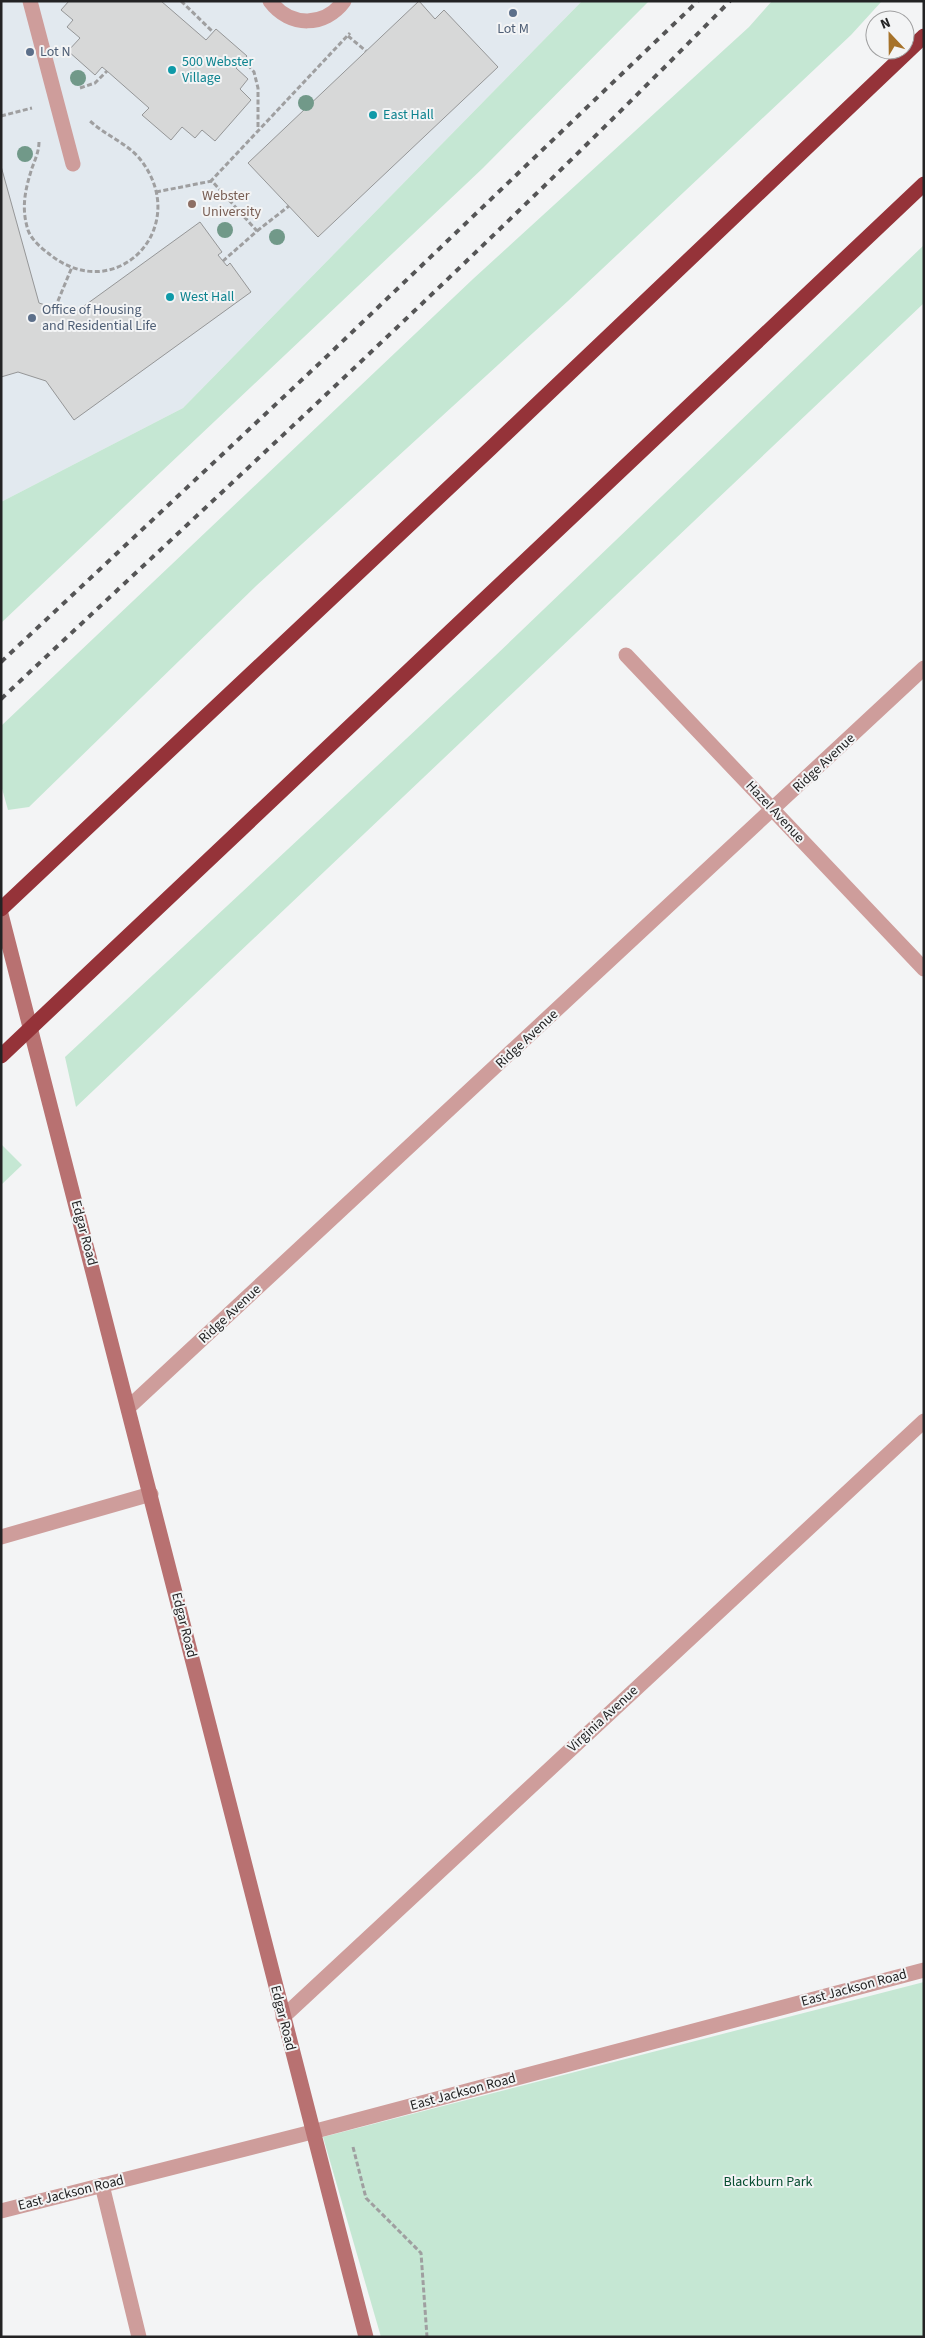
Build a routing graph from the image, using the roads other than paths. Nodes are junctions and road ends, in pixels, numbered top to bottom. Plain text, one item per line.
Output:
1 (30, 1) edge
2 (270, 1) edge
3 (344, 1) edge
4 (924, 36) edge
5 (72, 164) dead end
6 (924, 184) edge
7 (626, 655) dead end
8 (924, 668) edge
9 (774, 810) junction
10 (1, 909) edge
11 (1, 914) edge
12 (924, 969) edge
13 (1, 1056) edge
14 (129, 1407) junction
15 (924, 1421) edge
16 (151, 1494) junction
17 (1, 1537) edge
18 (924, 1970) edge
19 (282, 2017) junction
20 (312, 2132) junction
21 (102, 2185) junction
22 (1, 2211) edge
23 (139, 2337) edge
24 (366, 2337) edge

1 - 5 street
2 - 3 street
4 - 10 highway
6 - 13 highway
7 - 9 street, Hazel Avenue
8 - 9 street, Ridge Avenue
9 - 12 street, Hazel Avenue
9 - 14 street, Ridge Avenue
11 - 14 street, Edgar Road
14 - 16 street, Edgar Road
15 - 19 street, Virginia Avenue
16 - 17 street
16 - 19 street, Edgar Road
18 - 20 street, East Jackson Road
19 - 20 street, Edgar Road
20 - 21 street, East Jackson Road
20 - 24 street, Edgar Road
21 - 22 street, East Jackson Road
21 - 23 street

